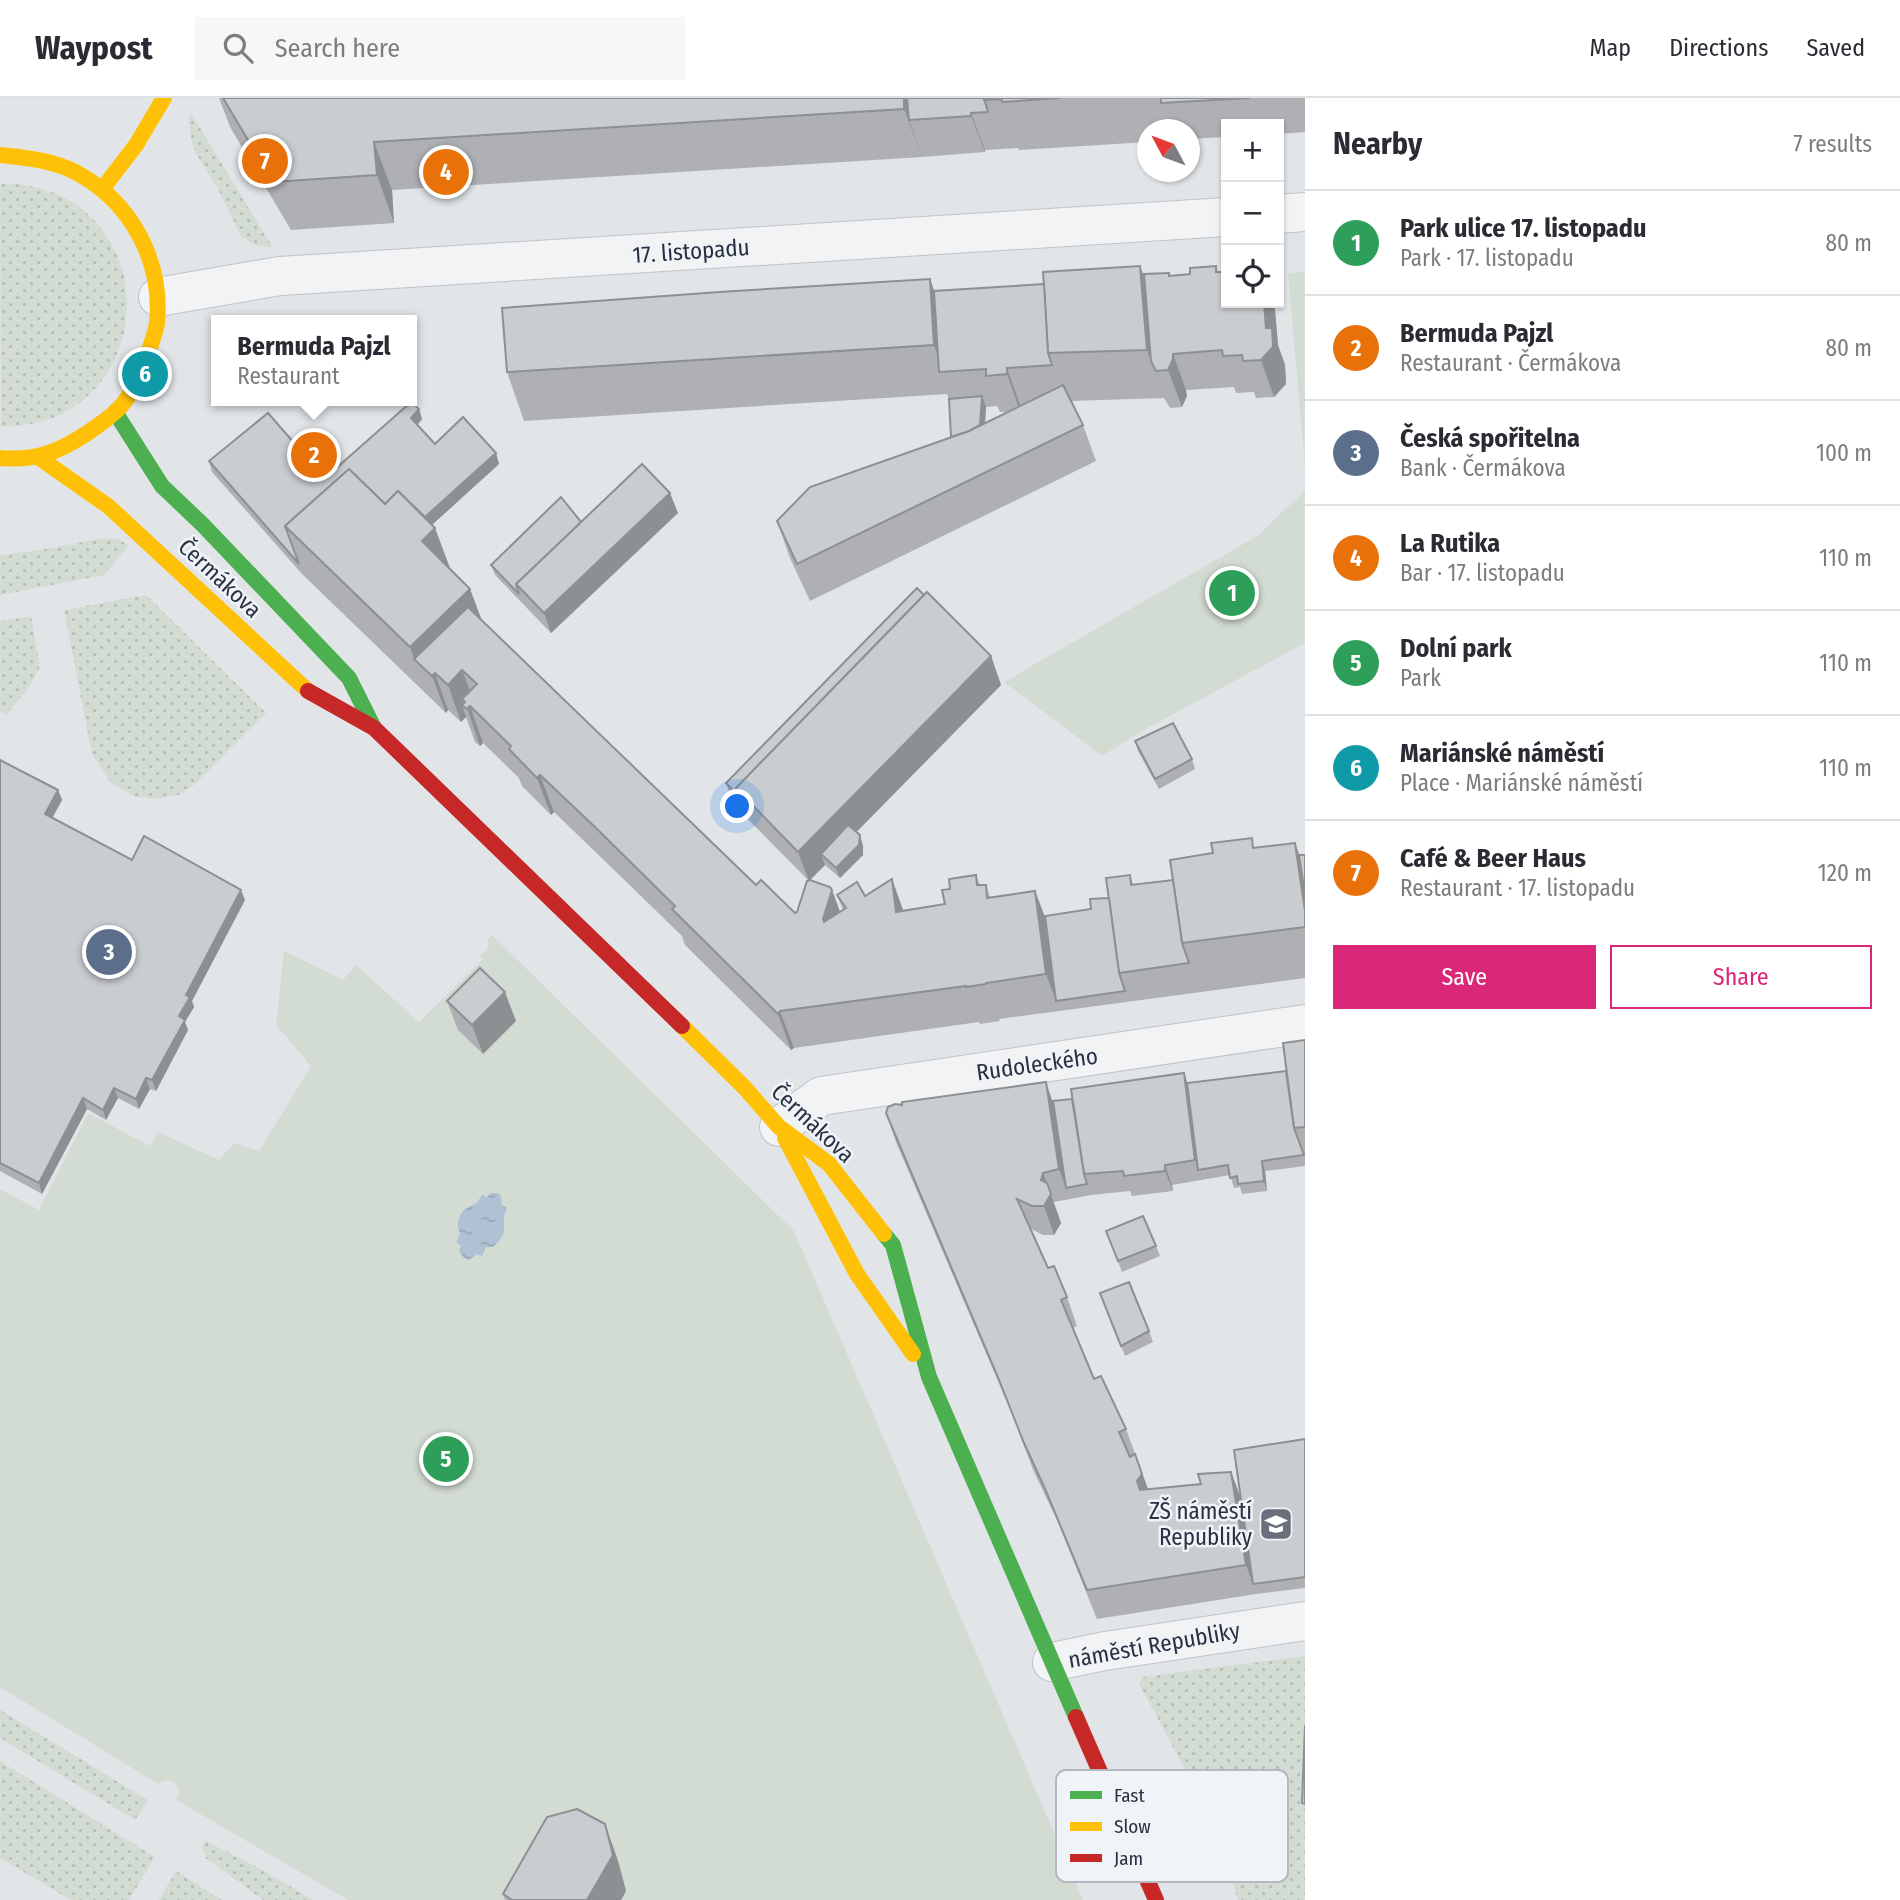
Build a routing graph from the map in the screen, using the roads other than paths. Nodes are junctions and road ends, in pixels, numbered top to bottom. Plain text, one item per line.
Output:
1 (164, 98) edge
2 (6, 152) edge
3 (103, 188) junction
4 (1305, 212) edge
5 (1284, 214) edge
6 (1221, 218) edge
7 (158, 297) junction
8 (115, 412) junction
9 (37, 457) junction
10 (0, 458) edge
11 (374, 728) junction
12 (1305, 1024) edge
13 (779, 1127) junction
14 (929, 1377) junction
15 (1305, 1621) edge
16 (1052, 1662) junction
17 (1099, 1770) edge
18 (1148, 1882) edge
19 (1156, 1900) edge

1 - 3 main road
2 - 3 main road
3 - 7 main road
4 - 5 street
6 - 7 street, 17. listopadu
7 - 8 main road
8 - 9 main road
8 - 11 main road, Čermákova
9 - 10 main road
9 - 11 main road, Čermákova
11 - 13 main road, Čermákova
12 - 13 street, Rudoleckého
13 - 14 main road
13 - 14 main road, Čermákova
14 - 16 main road, Čermákova
15 - 16 street, náměstí Republiky
16 - 17 main road, náměstí Republiky
18 - 19 main road, náměstí Republiky

